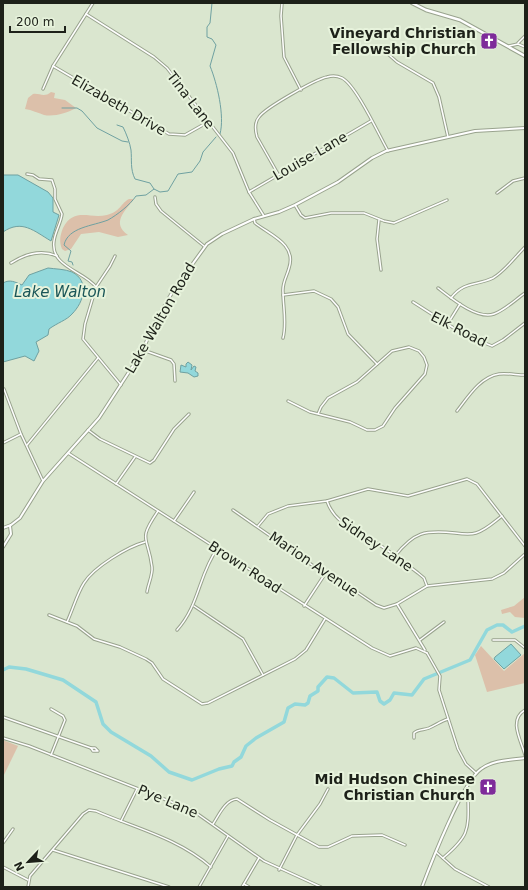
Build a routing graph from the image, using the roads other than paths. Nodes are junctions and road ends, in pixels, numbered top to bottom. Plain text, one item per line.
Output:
1 (93, 3) edge
2 (282, 3) edge
3 (412, 3) edge
4 (86, 14) junction
5 (525, 36) edge
6 (516, 44) junction
7 (509, 46) junction
8 (380, 47) dead end
9 (525, 47) edge
10 (525, 56) edge
11 (52, 66) junction
12 (43, 89) dead end
13 (301, 90) junction
14 (371, 121) junction
15 (208, 122) junction
16 (525, 128) edge
17 (448, 137) junction
18 (388, 151) junction
19 (27, 174) dead end
20 (278, 174) junction
21 (525, 178) edge
22 (249, 192) junction
23 (497, 192) dead end
24 (154, 197) dead end
25 (447, 200) dead end
26 (295, 206) junction
27 (264, 216) junction
28 (254, 219) junction
29 (379, 220) junction
30 (204, 246) junction
31 (525, 247) edge
32 (57, 256) junction
33 (115, 256) dead end
34 (11, 263) dead end
35 (381, 270) dead end
36 (96, 287) junction
37 (438, 288) dead end
38 (525, 293) edge
39 (283, 295) junction
40 (451, 298) junction
41 (413, 302) dead end
42 (460, 304) junction
43 (525, 324) edge
44 (447, 325) junction
45 (283, 338) dead end
46 (143, 350) junction
47 (98, 358) junction
48 (376, 364) junction
49 (525, 375) edge
50 (175, 381) dead end
51 (121, 385) junction
52 (4, 389) edge
53 (288, 401) dead end
54 (457, 411) dead end
55 (189, 414) dead end
56 (318, 414) junction
57 (88, 430) junction
58 (22, 434) junction
59 (3, 442) edge
60 (27, 445) junction
61 (68, 453) junction
62 (135, 457) junction
63 (43, 481) junction
64 (116, 484) junction
65 (194, 492) dead end
66 (327, 501) junction
67 (233, 510) dead end
68 (158, 511) junction
69 (502, 516) junction
70 (174, 521) junction
71 (10, 526) junction
72 (257, 526) junction
73 (3, 528) edge
74 (145, 542) junction
75 (525, 546) edge
76 (3, 547) edge
77 (218, 548) junction
78 (525, 554) edge
79 (395, 556) junction
80 (326, 574) junction
81 (427, 586) junction
82 (147, 592) dead end
83 (397, 604) junction
84 (194, 606) junction
85 (304, 606) junction
86 (49, 615) dead end
87 (325, 619) junction
88 (67, 622) junction
89 (444, 622) dead end
90 (177, 630) dead end
91 (420, 640) junction
92 (493, 640) dead end
93 (525, 648) edge
94 (427, 653) junction
95 (263, 675) junction
96 (52, 709) dead end
97 (525, 710) edge
98 (3, 717) edge
99 (448, 719) junction
100 (59, 737) junction
101 (3, 738) edge
102 (414, 738) dead end
103 (91, 748) dead end
104 (51, 756) junction
105 (525, 756) edge
106 (476, 773) junction
107 (137, 788) junction
108 (328, 789) dead end
109 (463, 794) junction
110 (121, 821) junction
111 (213, 824) junction
112 (13, 829) dead end
113 (298, 835) junction
114 (228, 836) junction
115 (3, 843) edge
116 (405, 845) dead end
117 (52, 850) junction
118 (436, 852) junction
119 (259, 858) junction
120 (443, 858) junction
121 (3, 867) edge
122 (211, 867) junction
123 (279, 870) junction
124 (28, 880) junction
125 (244, 884) junction
126 (314, 884) junction
127 (28, 887) edge
128 (170, 887) edge
129 (199, 887) edge
130 (242, 887) edge
131 (249, 887) edge
132 (312, 887) edge
133 (321, 887) edge
134 (422, 887) edge
135 (489, 887) edge

1 - 4 street
2 - 13 street
3 - 7 main road
4 - 11 street
4 - 15 street, Tina Lane
5 - 6 street
6 - 7 street
6 - 9 street
7 - 10 main road
8 - 17 street
11 - 12 street
11 - 15 street, Elizabeth Drive
13 - 14 street
13 - 20 street
14 - 18 street
14 - 20 street, Louise Lane
15 - 22 street, Tina Lane
16 - 17 street, Lake Walton Road
17 - 18 street, Lake Walton Road
18 - 26 street, Lake Walton Road
19 - 32 street
20 - 22 street, Louise Lane
21 - 23 street
22 - 27 street, Tina Lane
24 - 30 street
25 - 29 street
26 - 27 street, Lake Walton Road
26 - 29 street
27 - 28 street, Lake Walton Road
28 - 30 street, Lake Walton Road
28 - 39 street
29 - 35 street
30 - 46 street, Lake Walton Road
31 - 40 street
32 - 34 street
32 - 36 street
33 - 36 street
36 - 47 street
37 - 40 street
38 - 42 street
39 - 45 street
39 - 48 street
40 - 42 street
41 - 44 street, Elk Road
42 - 44 street
43 - 44 street, Elk Road
46 - 50 street
46 - 51 street, Lake Walton Road
47 - 51 street
47 - 60 street
48 - 56 street
48 - 56 street
49 - 54 street
51 - 57 street, Lake Walton Road
52 - 58 street
53 - 56 street
55 - 62 street
57 - 61 street, Lake Walton Road
57 - 62 street
58 - 59 street
58 - 60 street
60 - 63 street
61 - 63 street, Lake Walton Road
61 - 64 street, Brown Road
62 - 64 street
63 - 71 street, Lake Walton Road
64 - 68 street, Brown Road
65 - 70 street
66 - 69 street
66 - 72 street
66 - 79 street, Sidney Lane
67 - 72 street, Marion Avenue
68 - 70 street, Brown Road
68 - 74 street
69 - 75 street
69 - 79 street
70 - 77 street, Brown Road
71 - 73 street, Lake Walton Road
71 - 76 street
72 - 80 street, Marion Avenue
74 - 82 street
74 - 88 street
77 - 84 street
77 - 85 street, Brown Road
78 - 81 street
79 - 81 street, Sidney Lane
80 - 83 street, Marion Avenue
80 - 85 street
81 - 83 street
83 - 91 street
84 - 90 street
84 - 95 street
85 - 87 street, Brown Road
86 - 88 street
87 - 94 street, Brown Road
87 - 95 street
88 - 95 street
89 - 91 street
91 - 94 street
92 - 93 street
94 - 99 street
96 - 100 street
97 - 105 street
98 - 100 street
99 - 102 street
99 - 106 street
100 - 103 street
100 - 104 street
101 - 104 street, Pye Lane
104 - 107 street, Pye Lane
105 - 106 street
106 - 109 street
107 - 110 street
107 - 111 street, Pye Lane
108 - 113 street
109 - 118 street
109 - 120 street
110 - 117 street
110 - 122 street
111 - 113 street
111 - 114 street, Pye Lane
112 - 115 street
113 - 116 street
113 - 123 street
114 - 119 street, Pye Lane
114 - 122 street
117 - 124 street
117 - 128 street
118 - 120 street
118 - 134 street
119 - 123 street, Pye Lane
119 - 125 street
120 - 135 street
121 - 124 street
122 - 129 street
123 - 126 street, Pye Lane
124 - 127 street
125 - 130 street
125 - 131 street
126 - 132 street
126 - 133 street, Pye Lane

